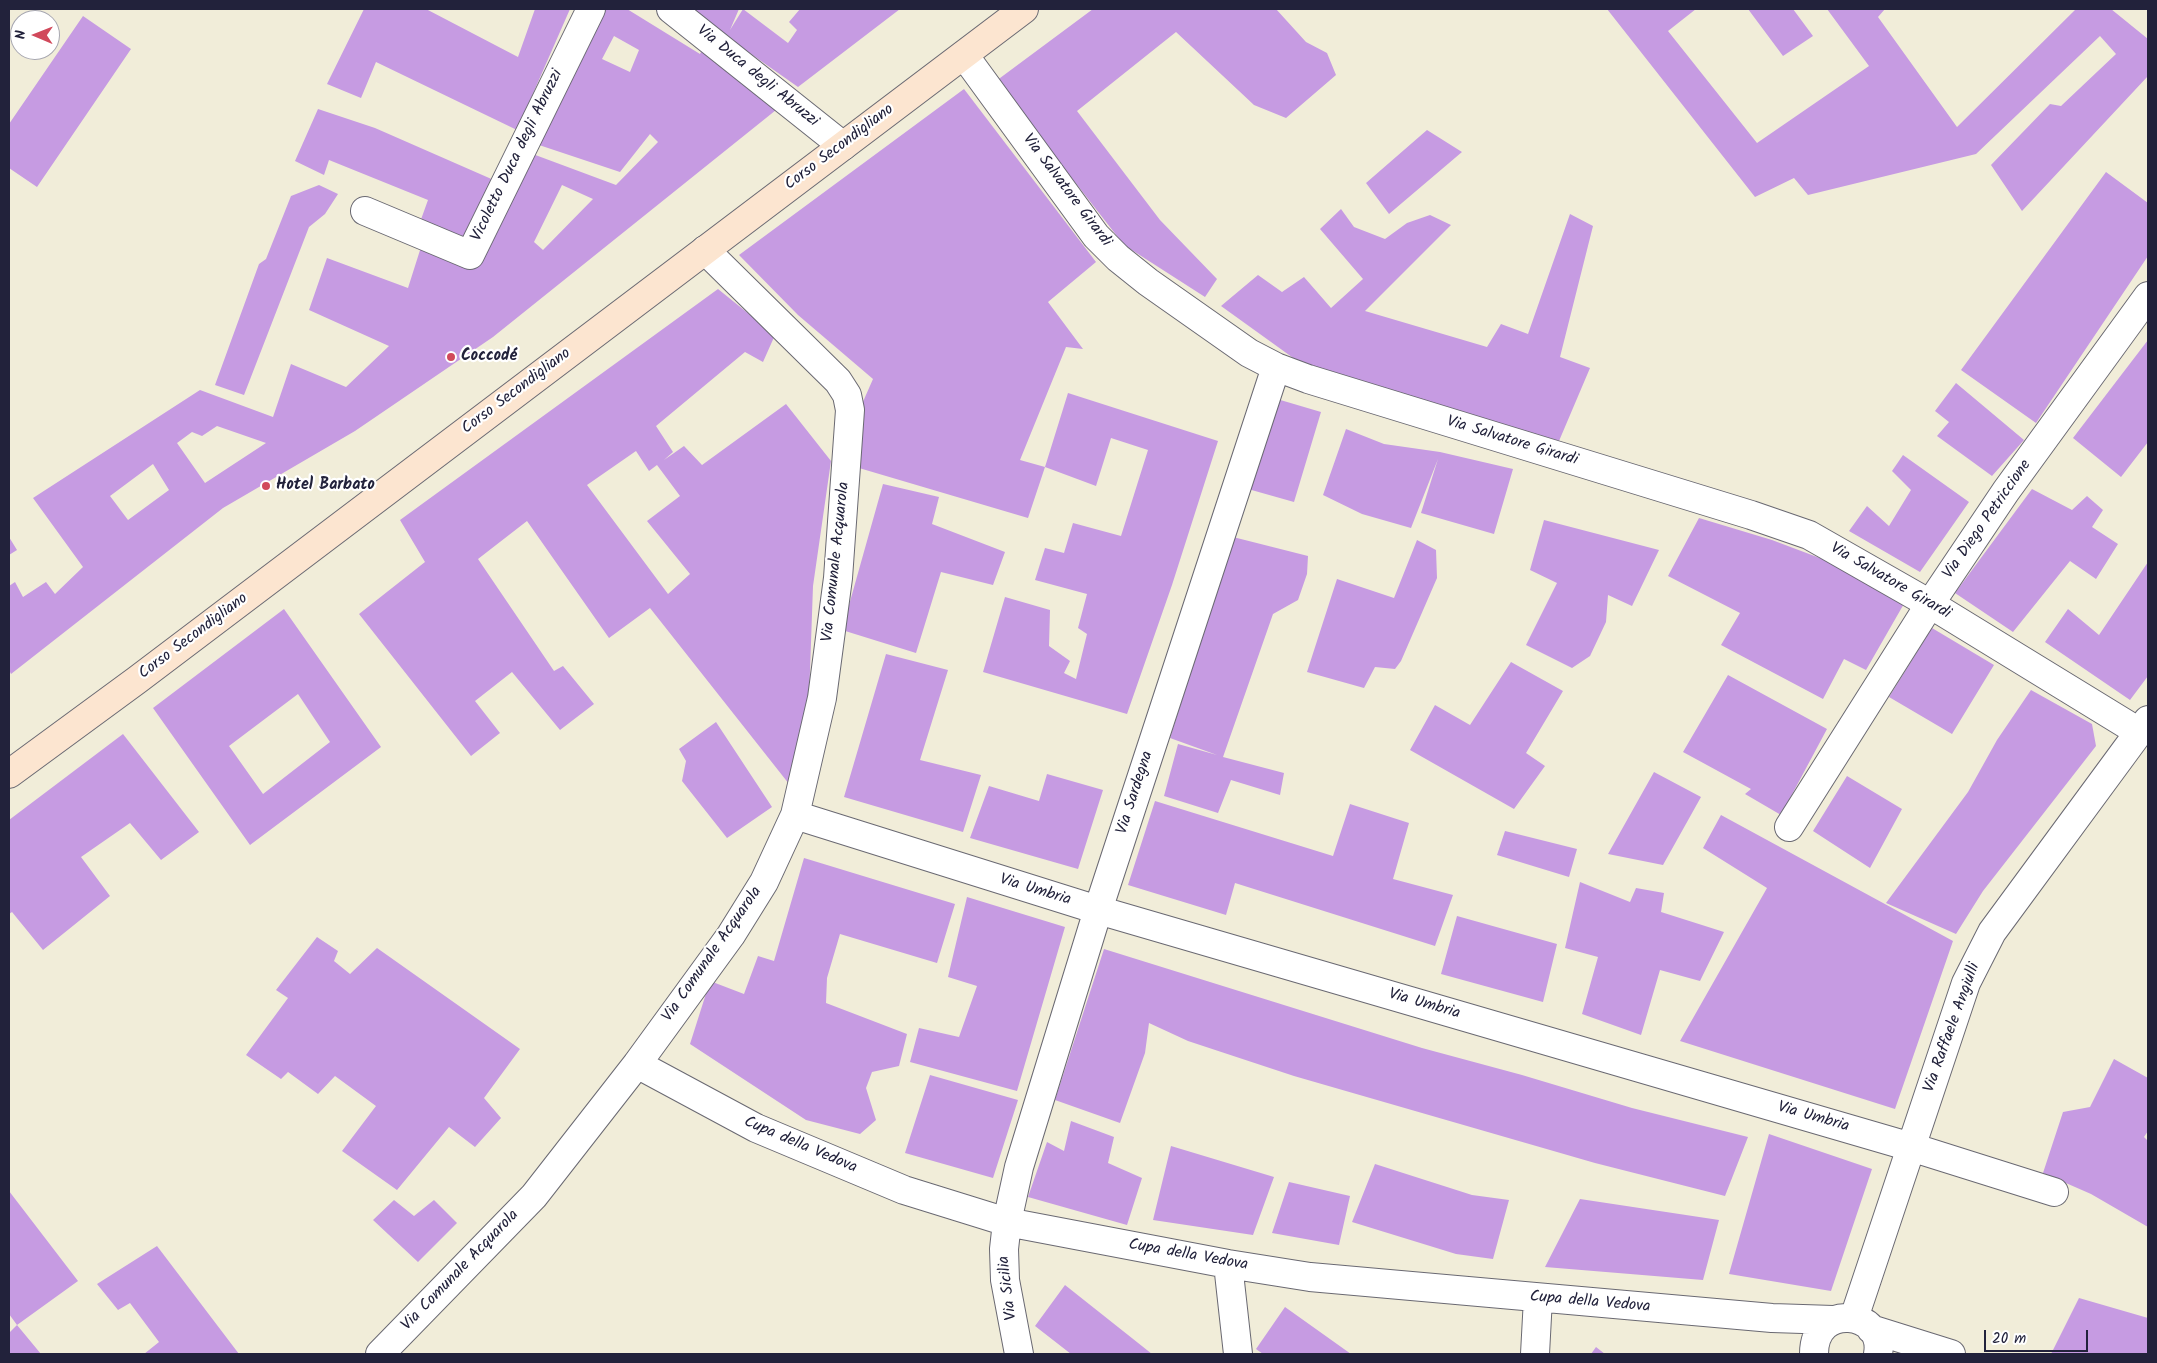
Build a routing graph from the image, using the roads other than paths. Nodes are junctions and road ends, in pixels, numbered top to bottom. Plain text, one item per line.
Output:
1 (591, 9) edge
2 (671, 9) edge
3 (1024, 9) edge
4 (964, 55) junction
5 (843, 146) junction
6 (365, 211) dead end
7 (705, 250) junction
8 (2148, 296) edge
9 (1276, 367) junction
10 (1930, 604) junction
11 (2144, 726) edge
12 (9, 774) edge
13 (795, 815) junction
14 (1789, 827) dead end
15 (1098, 910) junction
16 (637, 1064) junction
17 (1911, 1146) junction
18 (2054, 1192) dead end
19 (1007, 1222) junction
20 (1228, 1264) junction
21 (1538, 1298) junction
22 (1772, 1318) junction
23 (1859, 1330) edge
24 (1930, 1352) edge
25 (380, 1354) edge
26 (1019, 1354) edge
27 (1238, 1354) edge
28 (1535, 1354) edge
29 (1814, 1354) edge

1 - 6 street, Vicoletto Duca degli Abruzzi
2 - 5 street, Via Duca degli Abruzzi
3 - 4 main road, Corso Secondigliano
4 - 5 main road, Corso Secondigliano
4 - 9 street, Via Salvatore Girardi
5 - 7 main road, Corso Secondigliano
7 - 12 main road, Corso Secondigliano
7 - 13 street, Via Comunale Acquarola
8 - 10 street, Via Diego Petriccione
9 - 10 street, Via Salvatore Girardi
9 - 15 street, Via Sardegna
10 - 11 street, Via Salvatore Girardi
10 - 14 street, Via Diego Petriccione
11 - 17 street, Via Raffaele Angiulli
13 - 15 street, Via Umbria
13 - 16 street, Via Comunale Acquarola
15 - 17 street, Via Umbria
15 - 19 street, Via Sardegna
16 - 19 street, Cupa della Vedova
16 - 25 street, Via Comunale Acquarola
17 - 18 street, Via Umbria
17 - 23 street, Via Raffaele Angiulli
19 - 20 street, Cupa della Vedova
19 - 26 street, Via Sicilia
20 - 21 street, Cupa della Vedova
20 - 27 street
21 - 22 street, Cupa della Vedova
21 - 28 street
22 - 23 street, Cupa della Vedova
22 - 29 street, Cupa della Vedova
23 - 24 street, Cupa della Vedova
23 - 29 street

